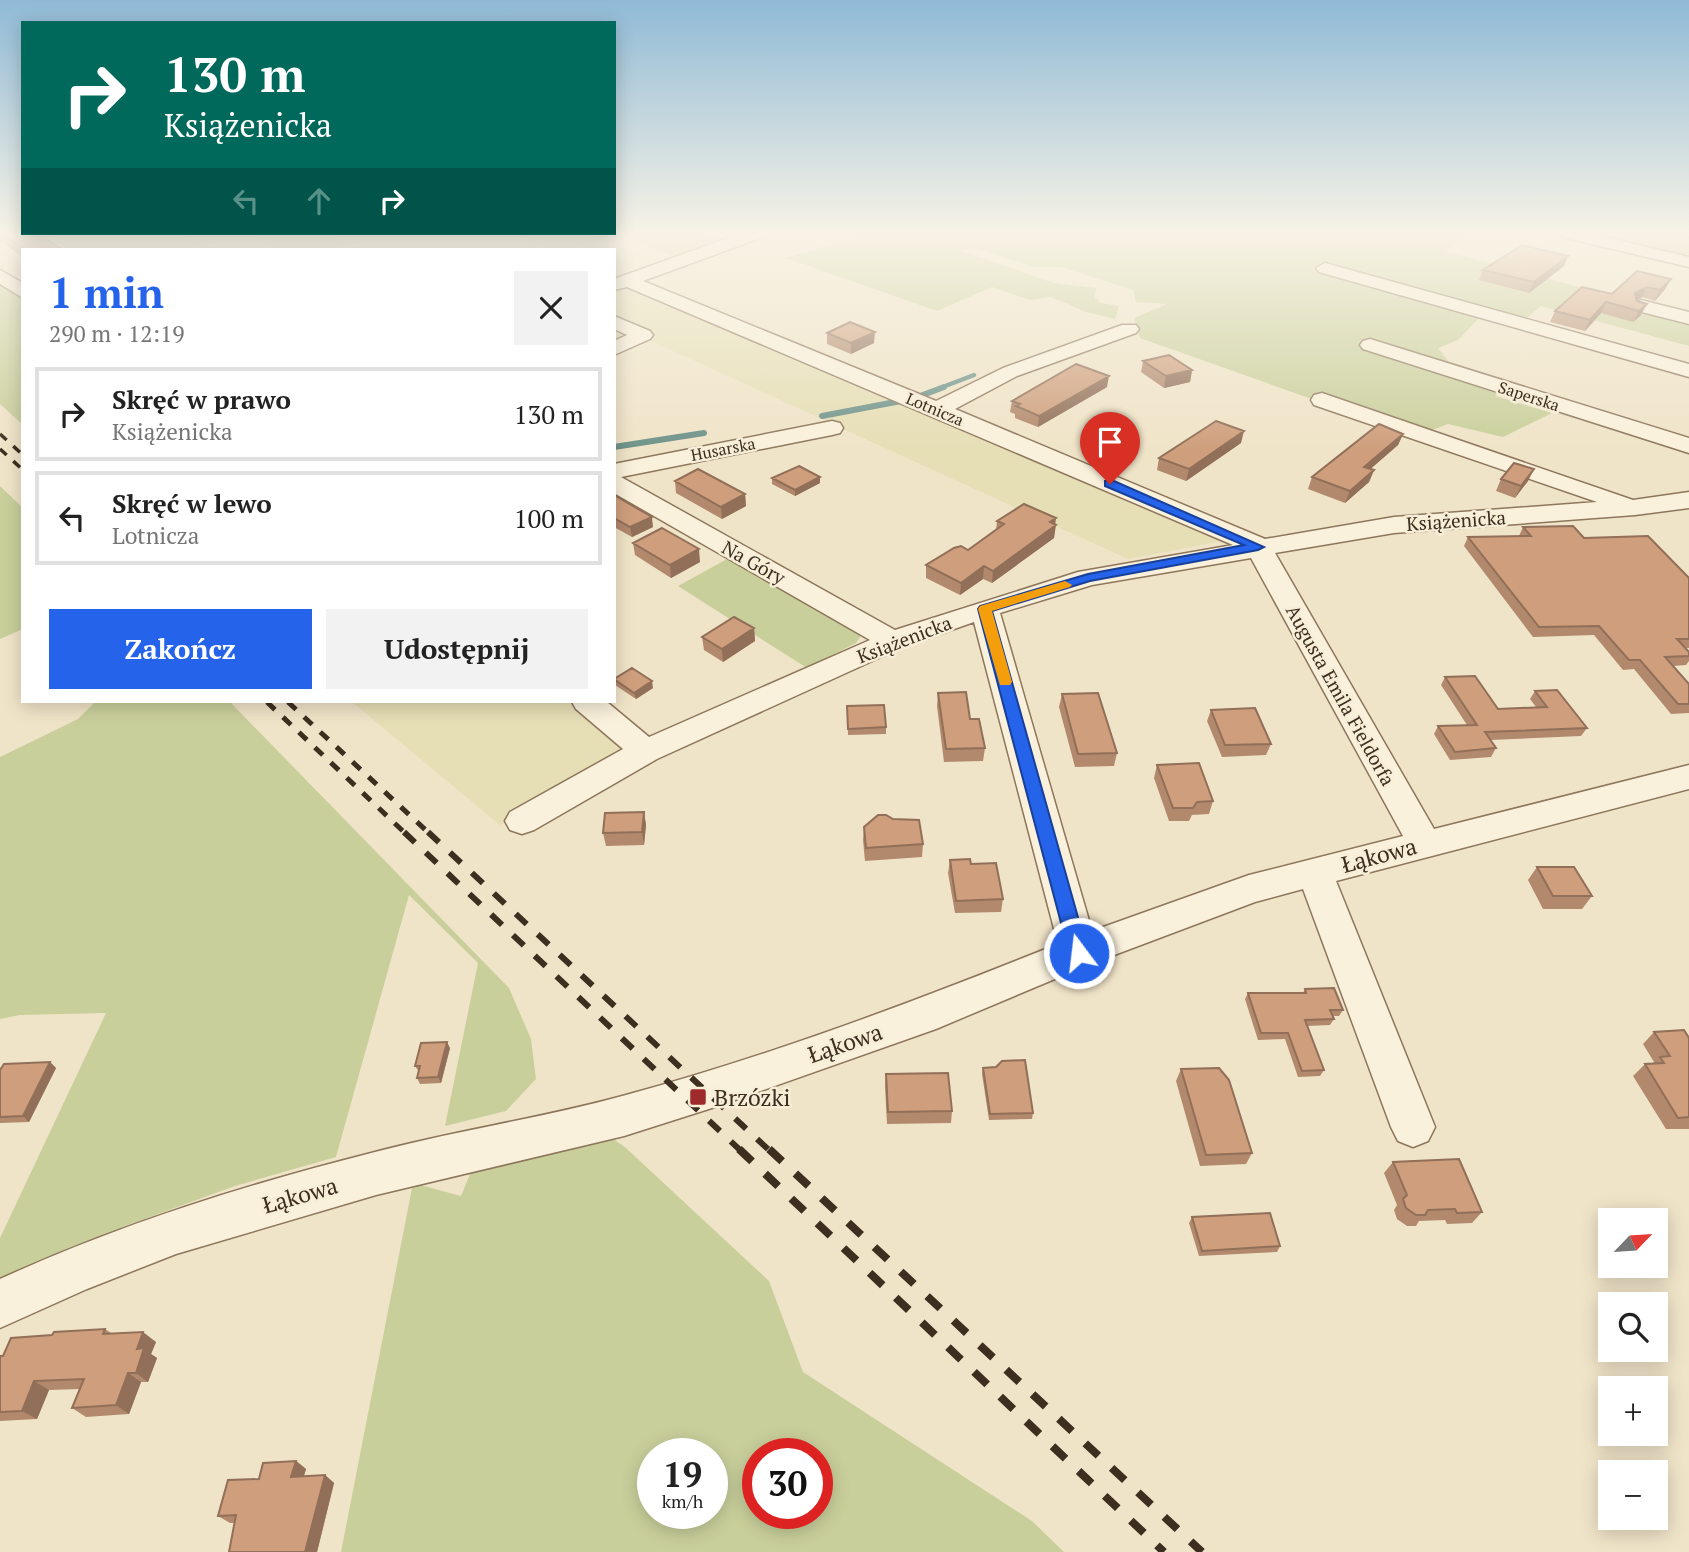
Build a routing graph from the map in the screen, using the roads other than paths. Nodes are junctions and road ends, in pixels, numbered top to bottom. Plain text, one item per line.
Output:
1 (683, 305) edge
2 (1457, 305) edge
3 (1641, 306) edge
4 (1689, 318) edge
5 (616, 323) edge
6 (1129, 329) dead end
7 (1370, 345) dead end
8 (616, 348) edge
9 (1689, 371) edge
10 (1322, 400) dead end
11 (936, 410) junction
12 (832, 428) dead end
13 (1689, 446) edge
14 (616, 471) edge
15 (616, 484) edge
16 (1689, 500) edge
17 (1635, 507) junction
18 (1258, 547) junction
19 (985, 609) junction
20 (893, 641) junction
21 (588, 703) edge
22 (646, 751) junction
23 (1689, 777) edge
24 (522, 821) dead end
25 (1424, 843) junction
26 (1315, 872) junction
27 (1079, 953) junction
28 (1413, 1127) dead end
29 (0, 1304) edge

1 - 11 street, Lotnicza
2 - 9 street
3 - 4 street
5 - 8 street
6 - 11 street
7 - 13 street, Saperska
10 - 17 street
11 - 18 street, Lotnicza
12 - 14 street, Husarska
15 - 20 street, Na Góry
16 - 17 street, Książenicka
17 - 18 street, Książenicka
18 - 19 street, Książenicka
18 - 25 street, Augusta Emila Fieldorfa
19 - 20 street, Książenicka
19 - 27 street
20 - 22 street, Książenicka
21 - 22 street
22 - 24 street, Książenicka
23 - 25 street, Łąkowa
25 - 26 street, Łąkowa
26 - 27 street, Łąkowa
26 - 28 street
27 - 29 street, Łąkowa

